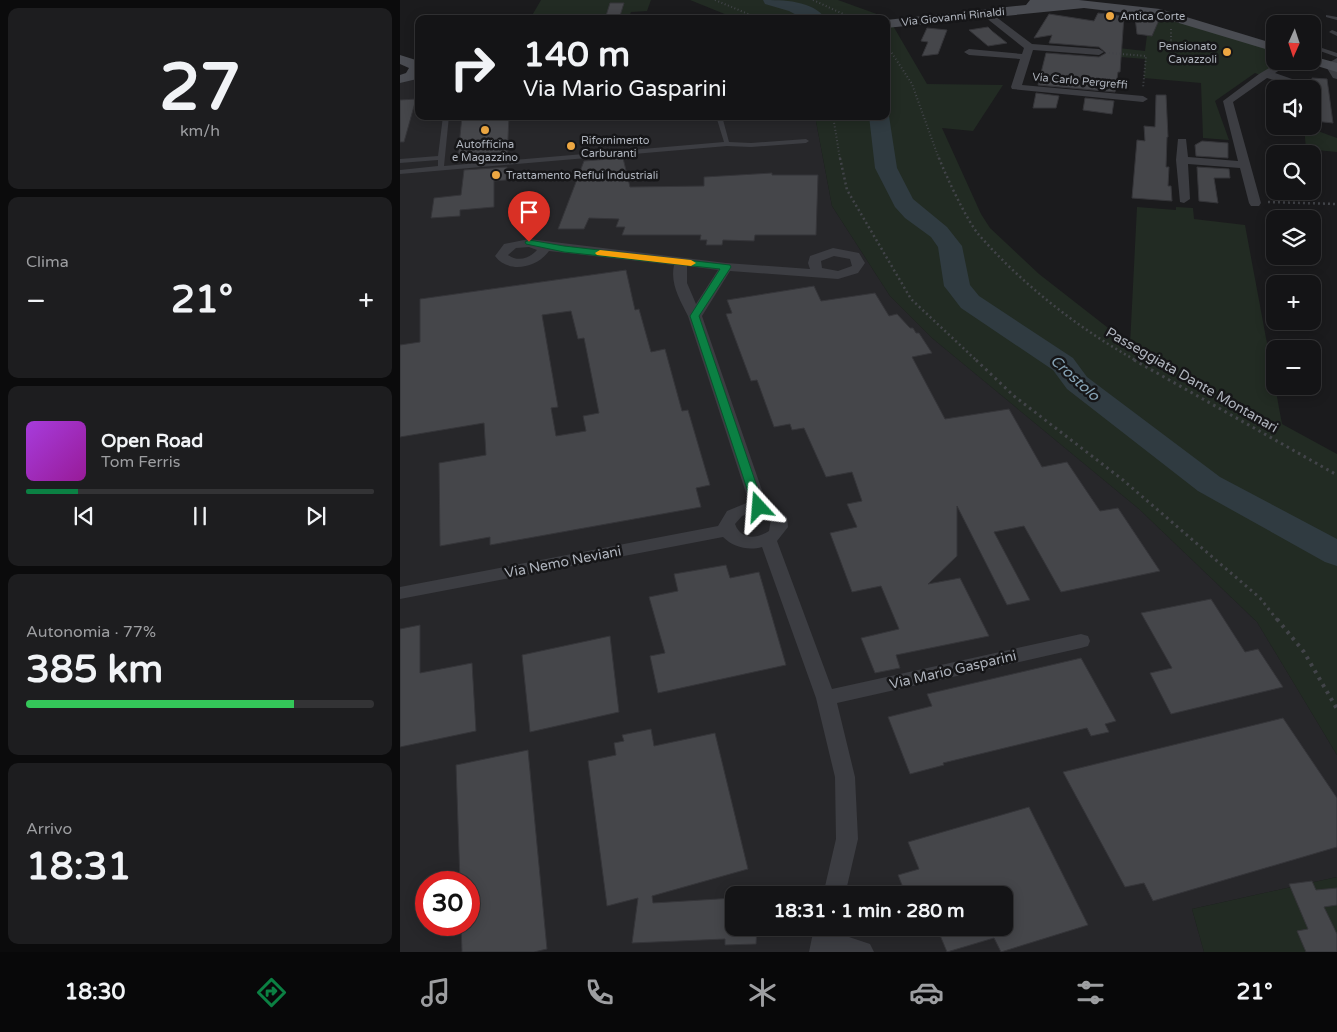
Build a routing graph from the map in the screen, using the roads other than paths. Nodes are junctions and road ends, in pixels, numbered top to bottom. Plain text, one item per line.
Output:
1 (1042, 3) edge
2 (988, 15) junction
3 (1328, 16) dead end
4 (1337, 19) edge
5 (890, 24) edge
6 (1266, 45) edge
7 (969, 52) dead end
8 (1027, 52) junction
9 (1099, 52) road end
10 (1321, 57) edge
11 (400, 59) edge
12 (1336, 65) edge
13 (1273, 70) edge
14 (413, 72) edge
15 (1266, 74) junction
16 (1285, 80) edge
17 (1143, 96) road end
18 (446, 120) edge
19 (720, 120) edge
20 (806, 141) dead end
21 (1182, 141) dead end
22 (727, 144) junction
23 (441, 158) junction
24 (1182, 160) junction
25 (400, 161) edge
26 (1245, 165) junction
27 (441, 168) junction
28 (400, 172) edge
29 (1184, 199) dead end
30 (1260, 202) road end
31 (541, 250) dead end
32 (681, 262) junction
33 (814, 263) junction
34 (726, 267) junction
35 (793, 273) junction
36 (834, 275) junction
37 (694, 316) junction
38 (759, 507) junction
39 (727, 530) junction
40 (768, 539) junction
41 (400, 593) edge
42 (1081, 641) dead end
43 (826, 698) junction
44 (836, 886) edge
45 (823, 940) edge
46 (862, 952) edge

1 - 2 street, Via Giovanni Rinaldi
1 - 6 street, Via Giovanni Rinaldi
2 - 5 street, Via Giovanni Rinaldi
2 - 8 street
3 - 4 lane
7 - 8 street, Via Carlo Pergreffi
8 - 9 street, Via Carlo Pergreffi
8 - 17 street, Via Carlo Pergreffi
10 - 12 street
11 - 14 street
13 - 15 street
15 - 16 street
15 - 26 street
18 - 23 lane
19 - 22 lane
20 - 22 lane
21 - 24 street
22 - 27 lane
23 - 25 lane
23 - 27 lane
24 - 26 street
24 - 29 street
26 - 30 street
27 - 28 lane
31 - 32 street
32 - 34 street
32 - 37 street
33 - 35 street
33 - 36 street
33 - 36 street
34 - 35 street
34 - 37 street
35 - 36 street
37 - 38 street
38 - 39 street
38 - 40 street
39 - 40 street
39 - 41 street, Via Nemo Neviani
40 - 43 street
42 - 43 street, Via Mario Gasparini
43 - 44 street
45 - 46 street

